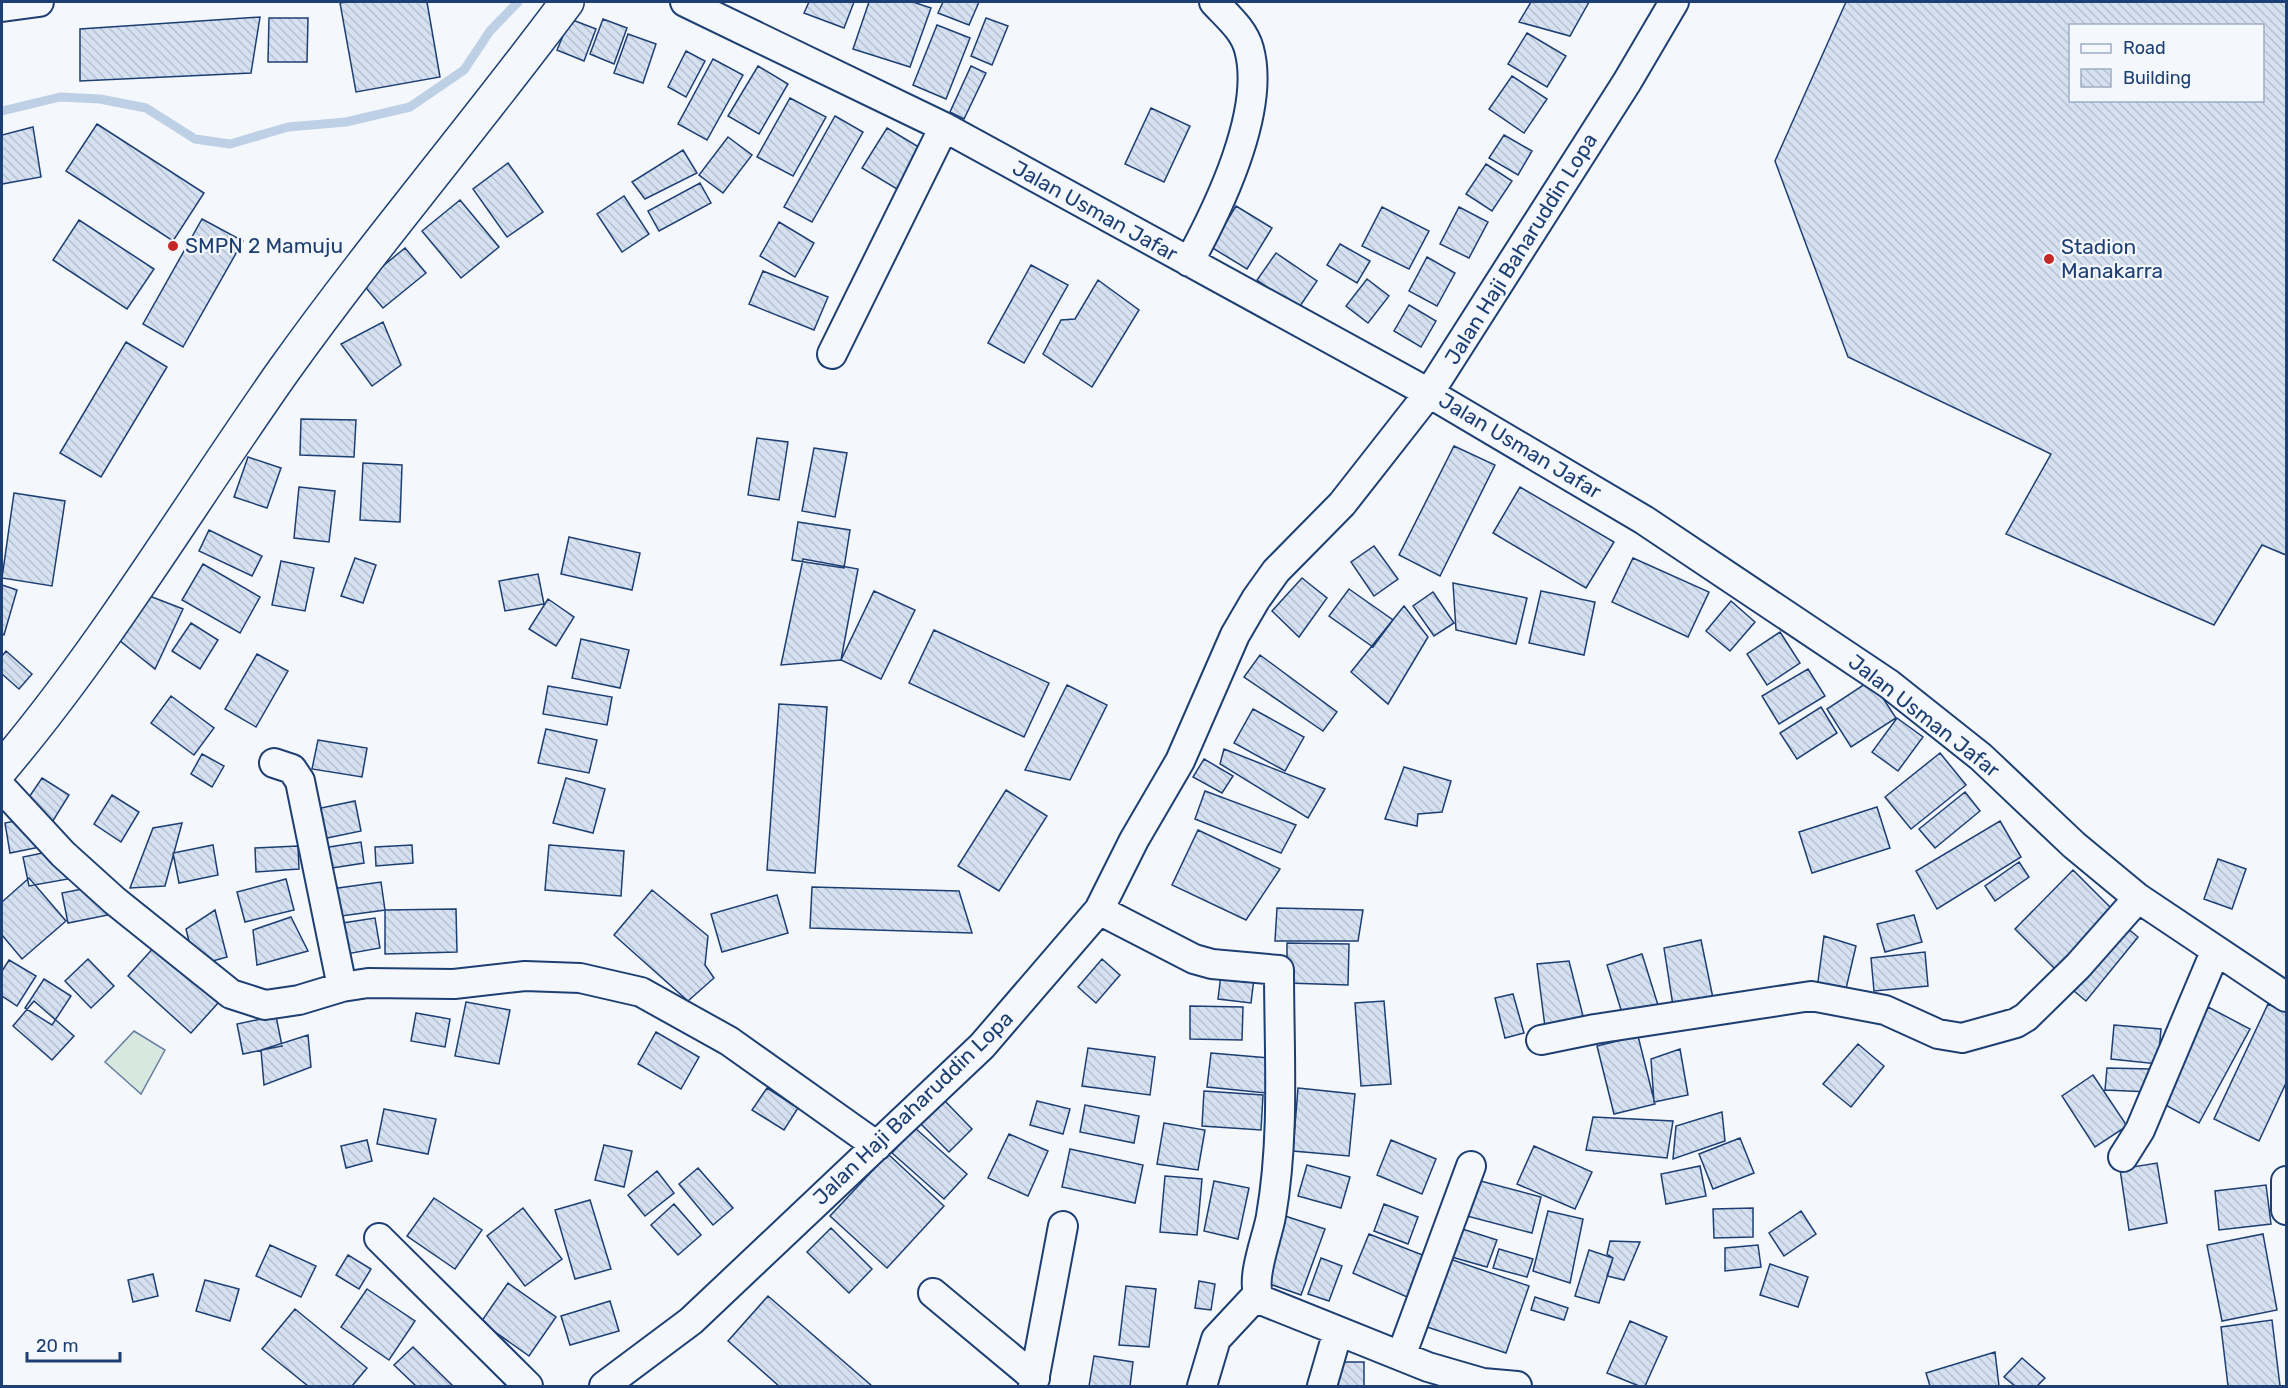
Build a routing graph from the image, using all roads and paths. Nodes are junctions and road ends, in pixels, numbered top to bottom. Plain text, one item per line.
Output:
1 (39, 2) edge
2 (567, 2) edge
3 (685, 2) edge
4 (1214, 2) edge
5 (1674, 2) edge
6 (2, 7) edge
7 (944, 127) junction
8 (1189, 262) junction
9 (832, 354) dead end
10 (1430, 393) junction
11 (274, 763) dead end
12 (2, 768) edge
13 (2, 788) edge
14 (2138, 898) junction
15 (1099, 910) junction
16 (2215, 952) junction
17 (342, 987) junction
18 (2286, 997) edge
19 (1541, 1040) dead end
20 (877, 1146) junction
21 (2123, 1157) dead end
22 (1472, 1167) dead end
23 (2286, 1181) edge
24 (2286, 1210) edge
25 (1063, 1226) dead end
26 (379, 1238) dead end
27 (933, 1293) dead end
28 (1257, 1295) junction
29 (1338, 1330) junction
30 (1401, 1356) junction
31 (1034, 1382) edge
32 (528, 1386) edge
33 (604, 1386) edge
34 (1202, 1386) edge
35 (1322, 1386) edge
36 (1517, 1386) edge

1 - 6 street
2 - 12 street
3 - 7 street, Jalan Usman Jafar
4 - 8 street
5 - 10 street, Jalan Haji Baharuddin Lopa
7 - 8 street, Jalan Usman Jafar
7 - 9 street
8 - 10 street, Jalan Usman Jafar
10 - 14 street, Jalan Usman Jafar
10 - 15 street, Jalan Haji Baharuddin Lopa
11 - 17 street
13 - 17 street
14 - 16 street, Jalan Usman Jafar
14 - 19 street
15 - 20 street, Jalan Haji Baharuddin Lopa
15 - 28 street
16 - 18 street, Jalan Usman Jafar
16 - 21 street
17 - 20 street
20 - 33 street, Jalan Haji Baharuddin Lopa
22 - 30 street
23 - 24 street
25 - 31 street
26 - 32 street
27 - 31 street
28 - 29 street
28 - 34 street
29 - 30 street
29 - 35 street
30 - 36 street

